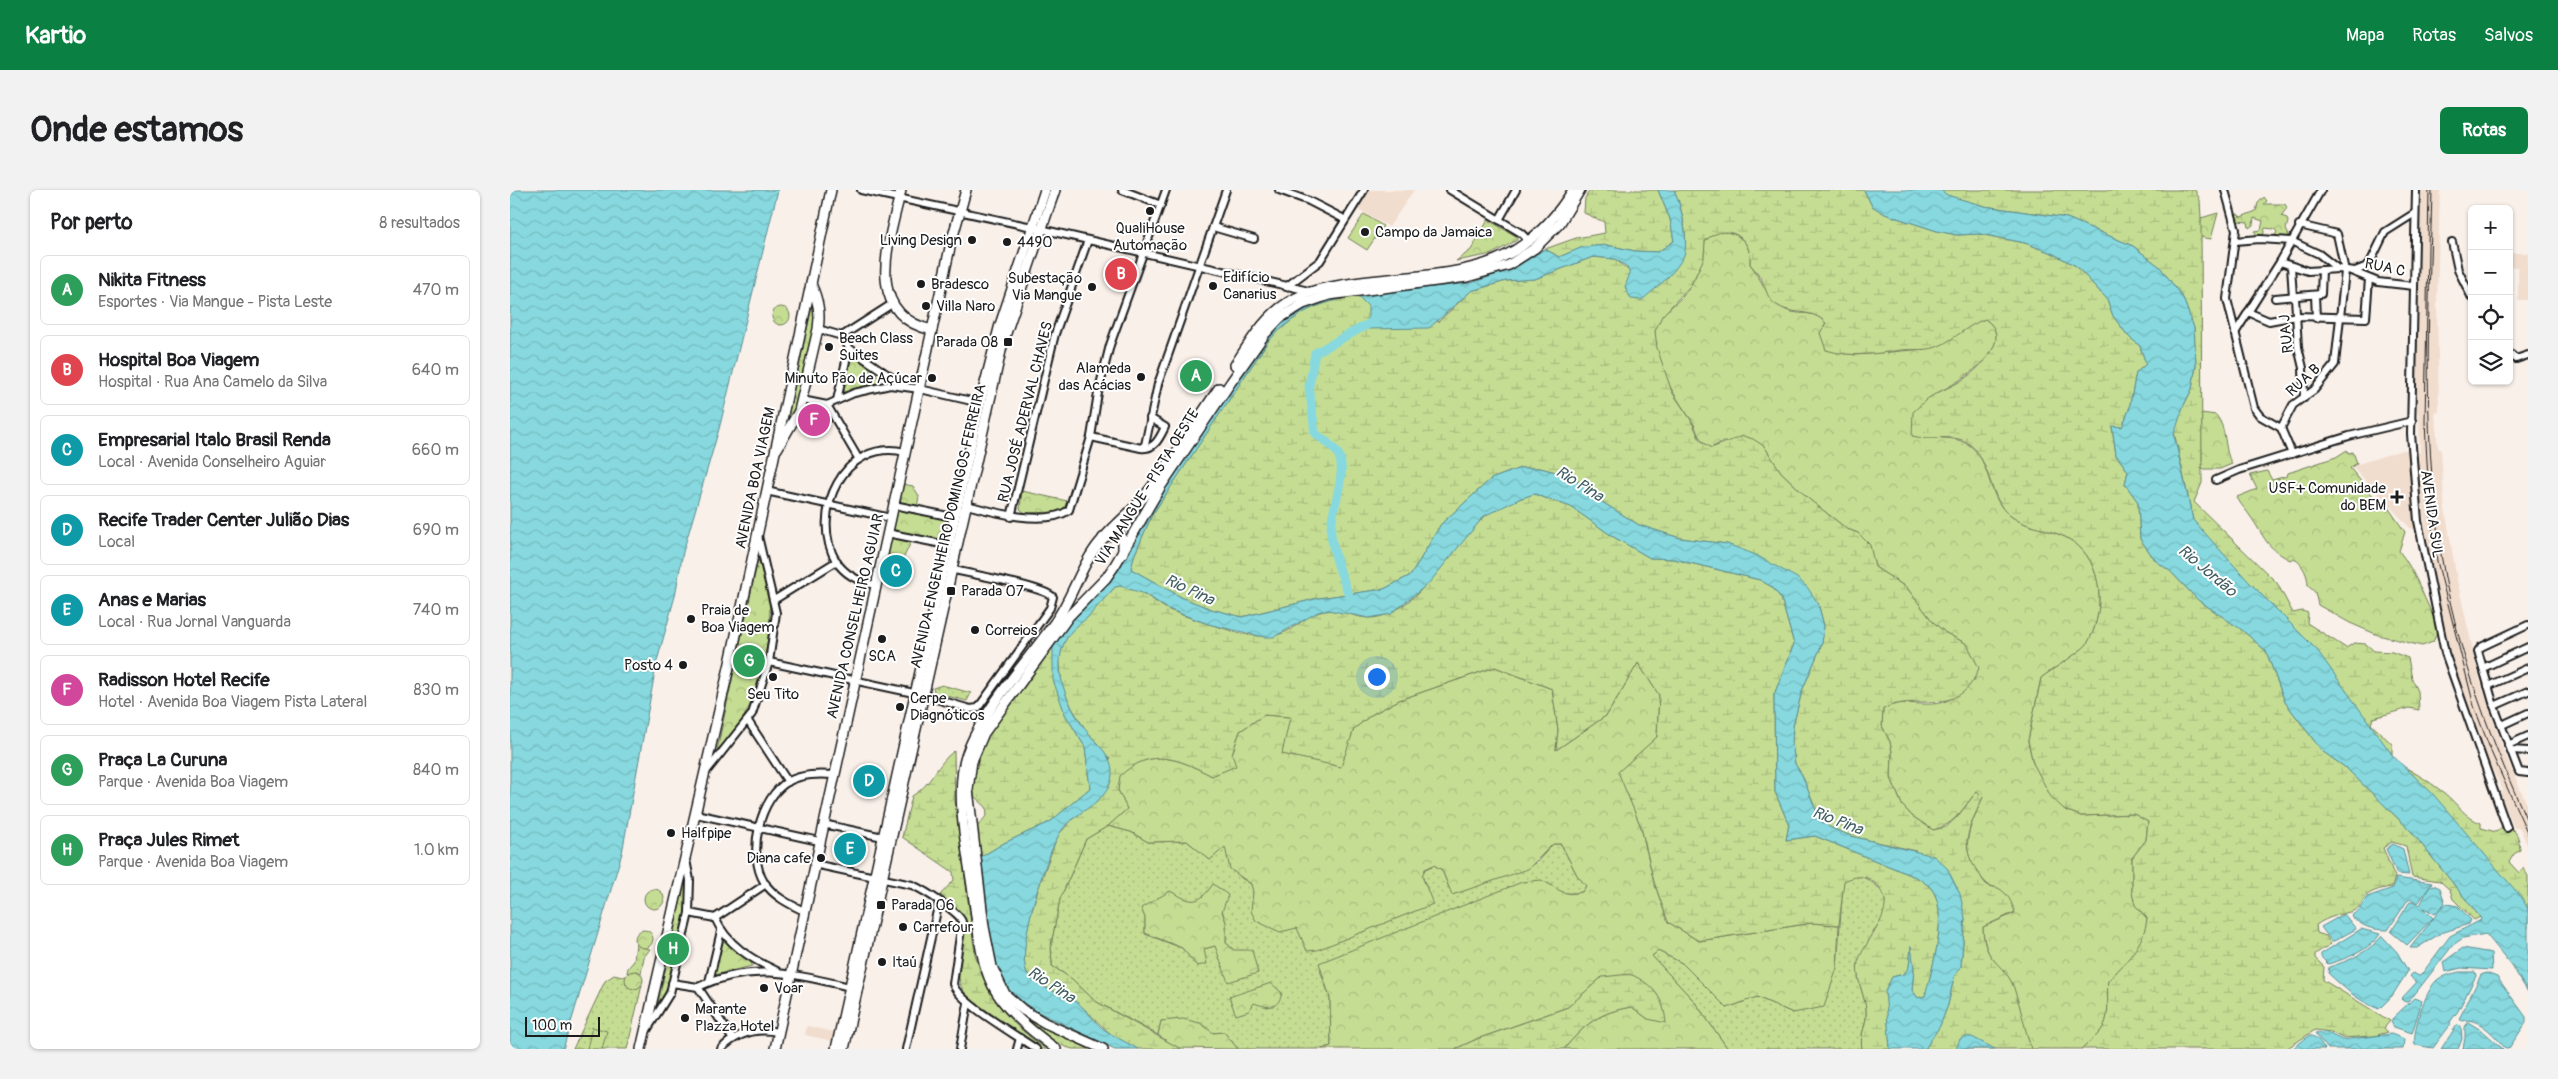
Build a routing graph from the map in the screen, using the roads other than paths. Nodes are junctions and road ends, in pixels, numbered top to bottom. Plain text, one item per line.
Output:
1 (831, 190) edge
2 (861, 190) edge
3 (966, 190) edge
4 (1045, 190) edge
5 (1055, 190) edge
6 (1122, 190) edge
7 (1166, 190) edge
8 (1226, 190) edge
9 (1279, 190) edge
10 (1364, 190) edge
11 (1452, 190) edge
12 (1516, 190) edge
13 (1573, 190) edge
14 (1580, 190) edge
15 (2225, 190) edge
16 (2321, 190) edge
17 (2416, 190) edge
18 (900, 194) edge
19 (1161, 205) junction
20 (960, 211) junction
21 (2415, 213) junction
22 (1344, 219) junction
23 (1499, 220) junction
24 (2299, 225) junction
25 (1032, 227) junction
26 (1213, 227) junction
27 (1042, 230) junction
28 (1254, 239) dead end
29 (1088, 240) junction
30 (2236, 241) junction
31 (2291, 241) junction
32 (1530, 242) junction
33 (2452, 242) dead end
34 (1144, 253) junction
35 (2280, 262) junction
36 (1199, 266) junction
37 (2291, 266) junction
38 (2338, 269) junction
39 (2322, 270) junction
40 (2348, 271) junction
41 (2369, 279) junction
42 (811, 284) junction
43 (2414, 286) junction
44 (1288, 287) junction
45 (1309, 291) junction
46 (2318, 295) junction
47 (2470, 295) edge
48 (2294, 297) junction
49 (2275, 298) dead end
50 (892, 304) junction
51 (2248, 312) junction
52 (2297, 316) junction
53 (2316, 318) junction
54 (2338, 319) junction
55 (818, 329) junction
56 (932, 330) junction
57 (2235, 333) junction
58 (842, 336) junction
59 (849, 348) junction
60 (2528, 355) edge
61 (2513, 356) edge
62 (882, 372) junction
63 (904, 386) junction
64 (876, 387) junction
65 (920, 388) junction
66 (2304, 398) junction
67 (802, 400) junction
68 (837, 400) junction
69 (980, 403) junction
70 (826, 405) junction
71 (1150, 418) junction
72 (2412, 421) junction
73 (2281, 428) junction
74 (1091, 437) junction
75 (1143, 447) junction
76 (905, 452) junction
77 (2292, 454) junction
78 (773, 456) junction
79 (858, 458) junction
80 (2216, 480) dead end
81 (766, 491) junction
82 (830, 505) junction
83 (894, 505) junction
84 (967, 505) junction
85 (1016, 506) junction
86 (953, 517) junction
87 (1011, 517) junction
88 (1025, 517) junction
89 (891, 518) junction
90 (757, 532) junction
91 (887, 533) junction
92 (1102, 539) junction
93 (947, 544) junction
94 (1123, 553) junction
95 (837, 561) junction
96 (947, 569) junction
97 (770, 579) junction
98 (875, 585) junction
99 (785, 594) junction
100 (774, 600) junction
101 (2528, 625) edge
102 (2528, 647) edge
103 (769, 662) junction
104 (2483, 668) junction
105 (2528, 668) edge
106 (855, 680) junction
107 (2488, 686) junction
108 (2528, 691) edge
109 (919, 694) junction
110 (2494, 706) junction
111 (2528, 713) edge
112 (748, 721) junction
113 (2502, 725) junction
114 (2528, 736) edge
115 (2510, 748) junction
116 (2528, 751) edge
117 (706, 773) junction
118 (2528, 773) edge
119 (834, 775) junction
120 (788, 782) junction
121 (696, 814) junction
122 (823, 824) junction
123 (760, 828) junction
124 (2506, 828) dead end
125 (884, 837) junction
126 (819, 841) junction
127 (686, 860) junction
128 (814, 864) junction
129 (878, 878) junction
130 (766, 884) junction
131 (939, 902) junction
132 (804, 911) junction
133 (689, 913) junction
134 (715, 918) junction
135 (721, 931) junction
136 (754, 959) junction
137 (748, 972) junction
138 (780, 972) junction
139 (791, 973) junction
140 (709, 982) junction
141 (672, 983) junction
142 (698, 987) junction
143 (850, 987) junction
144 (968, 1003) junction
145 (1030, 1030) junction
146 (778, 1032) junction
147 (644, 1035) junction
148 (1075, 1036) junction
149 (732, 1038) junction
150 (1020, 1038) junction
151 (641, 1049) edge
152 (721, 1049) edge
153 (775, 1049) edge
154 (836, 1049) edge
155 (844, 1049) edge
156 (906, 1049) edge
157 (960, 1049) edge
158 (1017, 1049) edge
159 (1036, 1049) edge
160 (1056, 1049) edge
161 (1064, 1049) edge
162 (1096, 1049) edge
163 (1103, 1049) edge

1 - 42 main road, AVENIDA BOA VIAGEM
2 - 18 street
3 - 20 main road, AVENIDA CONSELHEIRO AGUIAR
4 - 25 main road, AVENIDA ENGENHEIRO DOMINGOS FERREIRA
5 - 27 main road, AVENIDA ENGENHEIRO DOMINGOS FERREIRA
6 - 19 street
7 - 19 street
8 - 26 street
9 - 22 street
10 - 22 street
11 - 23 street
12 - 23 street
13 - 32 main road
14 - 94 main road, VIA MANGUE - PISTA OESTE
15 - 30 street
16 - 24 street
17 - 21 street, AVENIDA SUL
18 - 20 street
18 - 50 main road
19 - 34 street
20 - 25 street
20 - 56 main road, AVENIDA CONSELHEIRO AGUIAR
21 - 40 street
21 - 43 street, AVENIDA SUL
22 - 44 street
23 - 32 street
24 - 31 street
24 - 40 street, RUA B
25 - 27 street
25 - 69 main road, AVENIDA ENGENHEIRO DOMINGOS FERREIRA
26 - 28 street
26 - 36 street
27 - 29 street
27 - 84 main road, AVENIDA ENGENHEIRO DOMINGOS FERREIRA
29 - 34 street
29 - 85 street, RUA JOSÉ ADERVAL CHAVES
30 - 31 street
30 - 57 street
31 - 35 street
31 - 38 street
32 - 45 main road
33 - 47 street
34 - 36 street
34 - 74 street
35 - 37 street
35 - 51 street
36 - 44 street
36 - 71 street
37 - 39 street
37 - 48 street, RUA J
38 - 39 street
38 - 40 street
39 - 46 street
40 - 41 street, RUA C
40 - 54 street, RUA B
41 - 43 street, RUA C
41 - 54 street
42 - 55 main road
42 - 78 main road, AVENIDA BOA VIAGEM
43 - 72 street, AVENIDA SUL
44 - 45 street
45 - 92 main road
46 - 48 street
46 - 53 street
48 - 49 street
48 - 52 street, RUA J
50 - 56 main road
50 - 58 street
51 - 52 street
51 - 57 street
52 - 53 street
52 - 66 street, RUA J
53 - 54 street
54 - 66 street, RUA B
55 - 58 street
55 - 67 main road
56 - 65 main road, AVENIDA CONSELHEIRO AGUIAR
57 - 73 street
58 - 59 street
59 - 62 street
59 - 68 street
60 - 61 street
62 - 63 street
62 - 64 street
63 - 64 street
63 - 65 street
64 - 68 street
65 - 69 street
65 - 76 main road, AVENIDA CONSELHEIRO AGUIAR
66 - 73 street, RUA B
67 - 70 street
67 - 78 main road
68 - 70 street
69 - 86 main road, AVENIDA ENGENHEIRO DOMINGOS FERREIRA
70 - 79 street
71 - 75 street
71 - 75 street
72 - 77 street
72 - 124 street, AVENIDA SUL
73 - 77 street
74 - 75 street
74 - 88 street
76 - 79 street
76 - 83 main road, AVENIDA CONSELHEIRO AGUIAR
77 - 80 street
78 - 81 main road, AVENIDA BOA VIAGEM
79 - 82 street
81 - 82 street
81 - 90 main road, AVENIDA BOA VIAGEM
82 - 89 street
82 - 95 street
83 - 86 street
83 - 89 main road, AVENIDA CONSELHEIRO AGUIAR
84 - 87 street, RUA JOSÉ ADERVAL CHAVES
84 - 96 main road, AVENIDA ENGENHEIRO DOMINGOS FERREIRA
85 - 87 street, RUA JOSÉ ADERVAL CHAVES
85 - 88 street
86 - 93 main road, AVENIDA ENGENHEIRO DOMINGOS FERREIRA
87 - 88 street
89 - 91 main road, AVENIDA CONSELHEIRO AGUIAR
90 - 97 street, AVENIDA BOA VIAGEM
90 - 117 main road, AVENIDA BOA VIAGEM
91 - 93 street
91 - 98 main road, AVENIDA CONSELHEIRO AGUIAR
92 - 94 main road
92 - 145 main road
93 - 96 main road, AVENIDA ENGENHEIRO DOMINGOS FERREIRA
94 - 148 main road, VIA MANGUE - PISTA OESTE
95 - 98 street
95 - 99 street
96 - 109 main road, AVENIDA ENGENHEIRO DOMINGOS FERREIRA
96 - 109 street
97 - 99 street
97 - 100 street, AVENIDA BOA VIAGEM
98 - 106 main road, AVENIDA CONSELHEIRO AGUIAR
99 - 100 street
100 - 103 street, AVENIDA BOA VIAGEM
101 - 104 street
102 - 104 street
103 - 106 street
103 - 112 street, AVENIDA BOA VIAGEM
104 - 107 street
105 - 107 street
106 - 109 street
106 - 119 main road, AVENIDA CONSELHEIRO AGUIAR
107 - 110 street
108 - 110 street
109 - 125 main road, AVENIDA ENGENHEIRO DOMINGOS FERREIRA
109 - 129 main road, AVENIDA ENGENHEIRO DOMINGOS FERREIRA
110 - 113 street
111 - 113 street
112 - 117 street, AVENIDA BOA VIAGEM
112 - 120 street
113 - 115 street
114 - 115 street
115 - 116 street
115 - 118 street
117 - 121 main road, AVENIDA BOA VIAGEM
119 - 120 street
119 - 122 main road, AVENIDA CONSELHEIRO AGUIAR
120 - 123 street
121 - 123 street
121 - 127 main road, AVENIDA BOA VIAGEM
122 - 125 street
122 - 126 main road, AVENIDA CONSELHEIRO AGUIAR
123 - 126 street
123 - 130 street
125 - 129 main road, AVENIDA ENGENHEIRO DOMINGOS FERREIRA
126 - 128 main road, AVENIDA CONSELHEIRO AGUIAR
127 - 133 street, AVENIDA BOA VIAGEM
127 - 147 main road, AVENIDA BOA VIAGEM
128 - 129 street
128 - 132 main road, AVENIDA CONSELHEIRO AGUIAR
129 - 131 street
129 - 143 main road, AVENIDA ENGENHEIRO DOMINGOS FERREIRA
129 - 155 main road, AVENIDA ENGENHEIRO DOMINGOS FERREIRA
130 - 132 street
130 - 134 street
131 - 144 street
131 - 156 street
132 - 139 main road, AVENIDA CONSELHEIRO AGUIAR
133 - 134 street
133 - 141 street, AVENIDA BOA VIAGEM
134 - 135 street
135 - 136 street
135 - 140 street
136 - 137 street
136 - 138 street
137 - 138 street
137 - 140 street
138 - 139 street
139 - 143 street
139 - 146 main road, AVENIDA CONSELHEIRO AGUIAR
140 - 142 street
141 - 142 street
141 - 147 street, AVENIDA BOA VIAGEM
142 - 149 street
143 - 154 main road, AVENIDA ENGENHEIRO DOMINGOS FERREIRA
144 - 150 street
144 - 157 street
145 - 160 main road
145 - 161 main road
146 - 149 street
146 - 153 main road, AVENIDA CONSELHEIRO AGUIAR
147 - 151 main road, AVENIDA BOA VIAGEM
148 - 162 main road
148 - 163 main road, VIA MANGUE - PISTA OESTE
149 - 152 street
150 - 158 street
150 - 159 street

